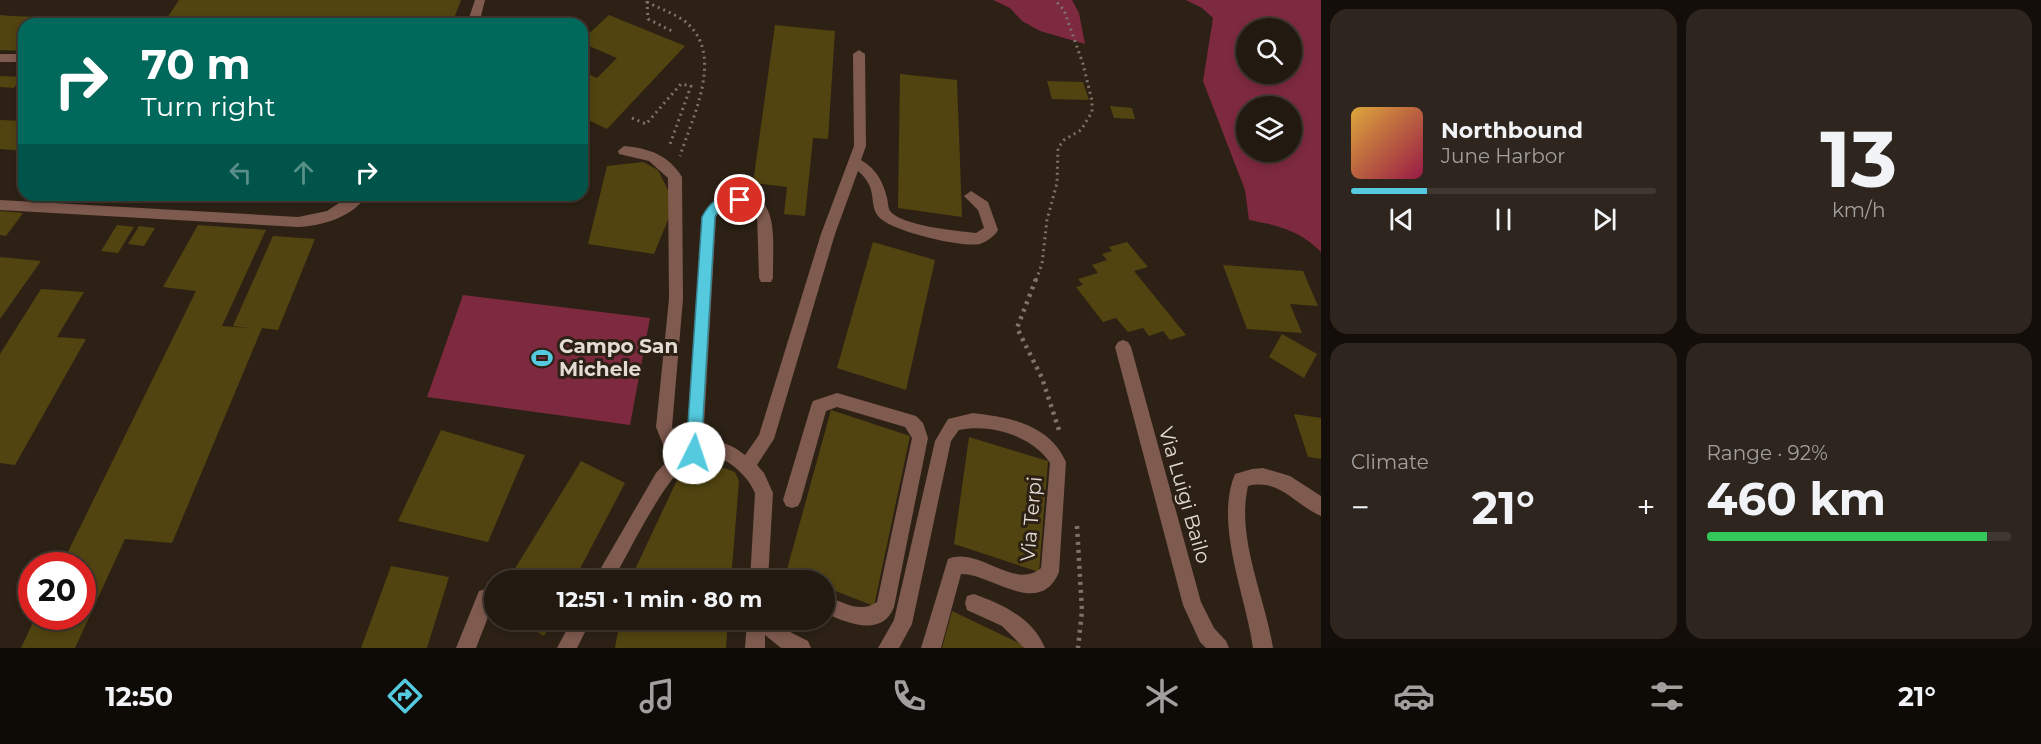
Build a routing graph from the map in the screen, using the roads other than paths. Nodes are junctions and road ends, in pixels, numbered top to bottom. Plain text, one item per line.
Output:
1 (480, 0) edge
2 (475, 18) edge
3 (860, 54) dead end
4 (0, 58) edge
5 (18, 58) edge
6 (624, 152) dead end
7 (854, 162) junction
8 (971, 196) dead end
9 (352, 201) edge
10 (0, 206) edge
11 (766, 278) dead end
12 (1123, 347) dead end
13 (686, 457) junction
14 (747, 465) junction
15 (792, 500) dead end
16 (1321, 507) edge
17 (906, 510) junction
18 (926, 518) junction
19 (609, 570) edge
20 (760, 570) edge
21 (484, 603) edge
22 (974, 603) dead end
23 (835, 608) edge
24 (577, 630) edge
25 (755, 630) edge
26 (772, 630) edge
27 (466, 648) edge
28 (567, 648) edge
29 (754, 648) edge
30 (801, 648) edge
31 (888, 648) edge
32 (932, 648) edge
33 (1035, 648) edge
34 (1219, 648) edge
35 (1263, 648) edge

1 - 2 street
3 - 7 street
4 - 5 street
6 - 13 street
7 - 8 street
7 - 14 street
9 - 10 street
11 - 13 street
12 - 34 street, Via Luigi Bailo
13 - 14 street
13 - 19 street
14 - 20 street
15 - 17 street
16 - 35 street, Via Luigi Bailo
17 - 18 street
17 - 23 street
18 - 31 street, Via Terpi
18 - 32 street, Via Terpi
21 - 27 street
22 - 33 street
24 - 28 street
25 - 29 street
26 - 30 street

